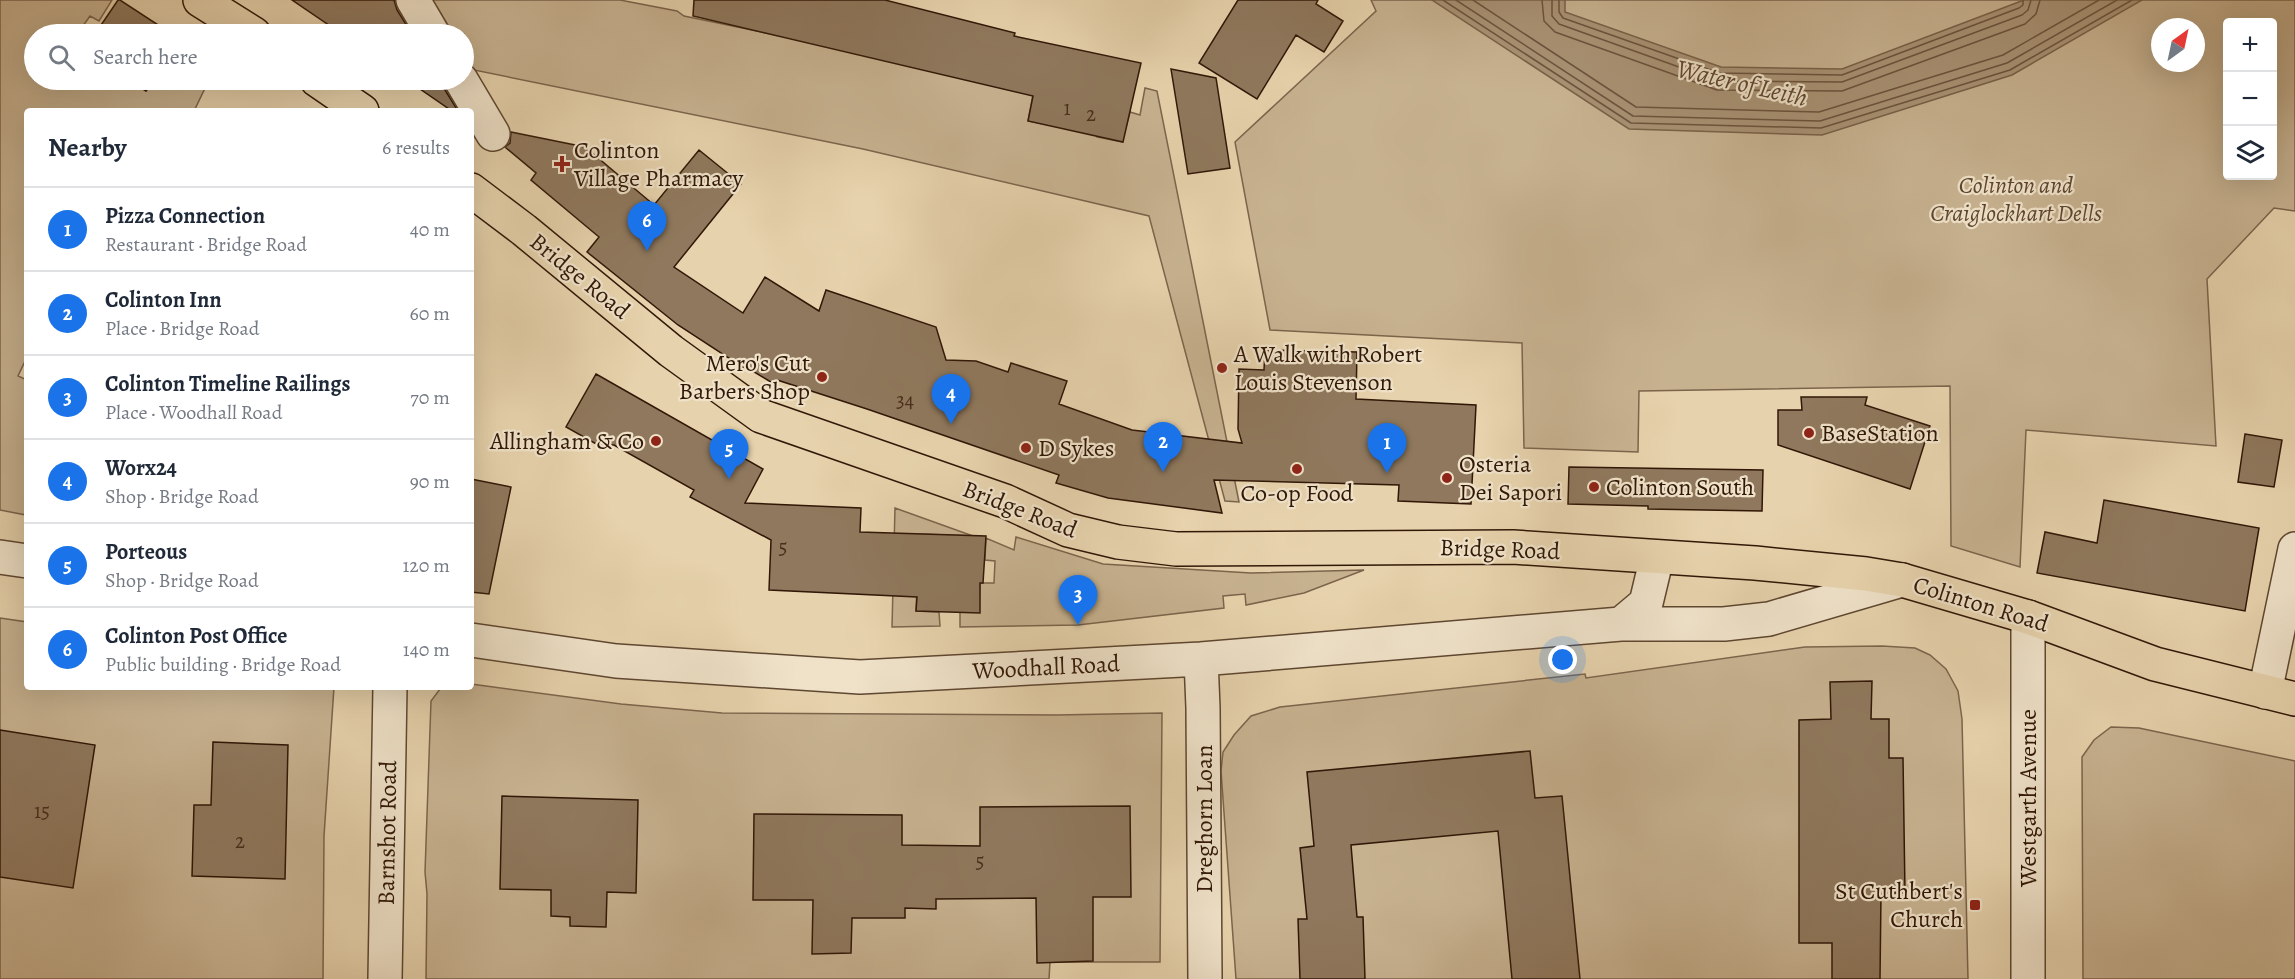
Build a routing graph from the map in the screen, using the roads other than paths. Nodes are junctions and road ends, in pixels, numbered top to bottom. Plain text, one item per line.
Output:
1 (200, 0) edge
2 (413, 0) edge
3 (238, 24) edge
4 (428, 24) edge
5 (332, 90) edge
6 (466, 90) edge
7 (358, 108) edge
8 (493, 134) dead end
9 (474, 192) edge
10 (2295, 549) edge
11 (0, 557) edge
12 (1657, 557) junction
13 (24, 561) edge
14 (1902, 580) junction
15 (2028, 617) junction
16 (1621, 624) junction
17 (474, 640) edge
18 (1201, 659) junction
19 (390, 690) edge
20 (2280, 696) edge
21 (385, 979) edge
22 (1205, 979) edge
23 (2028, 979) edge

1 - 3 main road
2 - 4 street
5 - 7 main road
6 - 8 street
9 - 12 main road, Bridge Road
10 - 20 street
11 - 13 street
12 - 14 main road, Colinton Road
12 - 16 street
14 - 15 main road, Colinton Road
14 - 16 street, Woodhall Road
15 - 20 main road, Colinton Road
15 - 23 street, Westgarth Avenue
16 - 18 street, Woodhall Road
17 - 18 street, Woodhall Road
18 - 22 street, Dreghorn Loan
19 - 21 street, Barnshot Road

